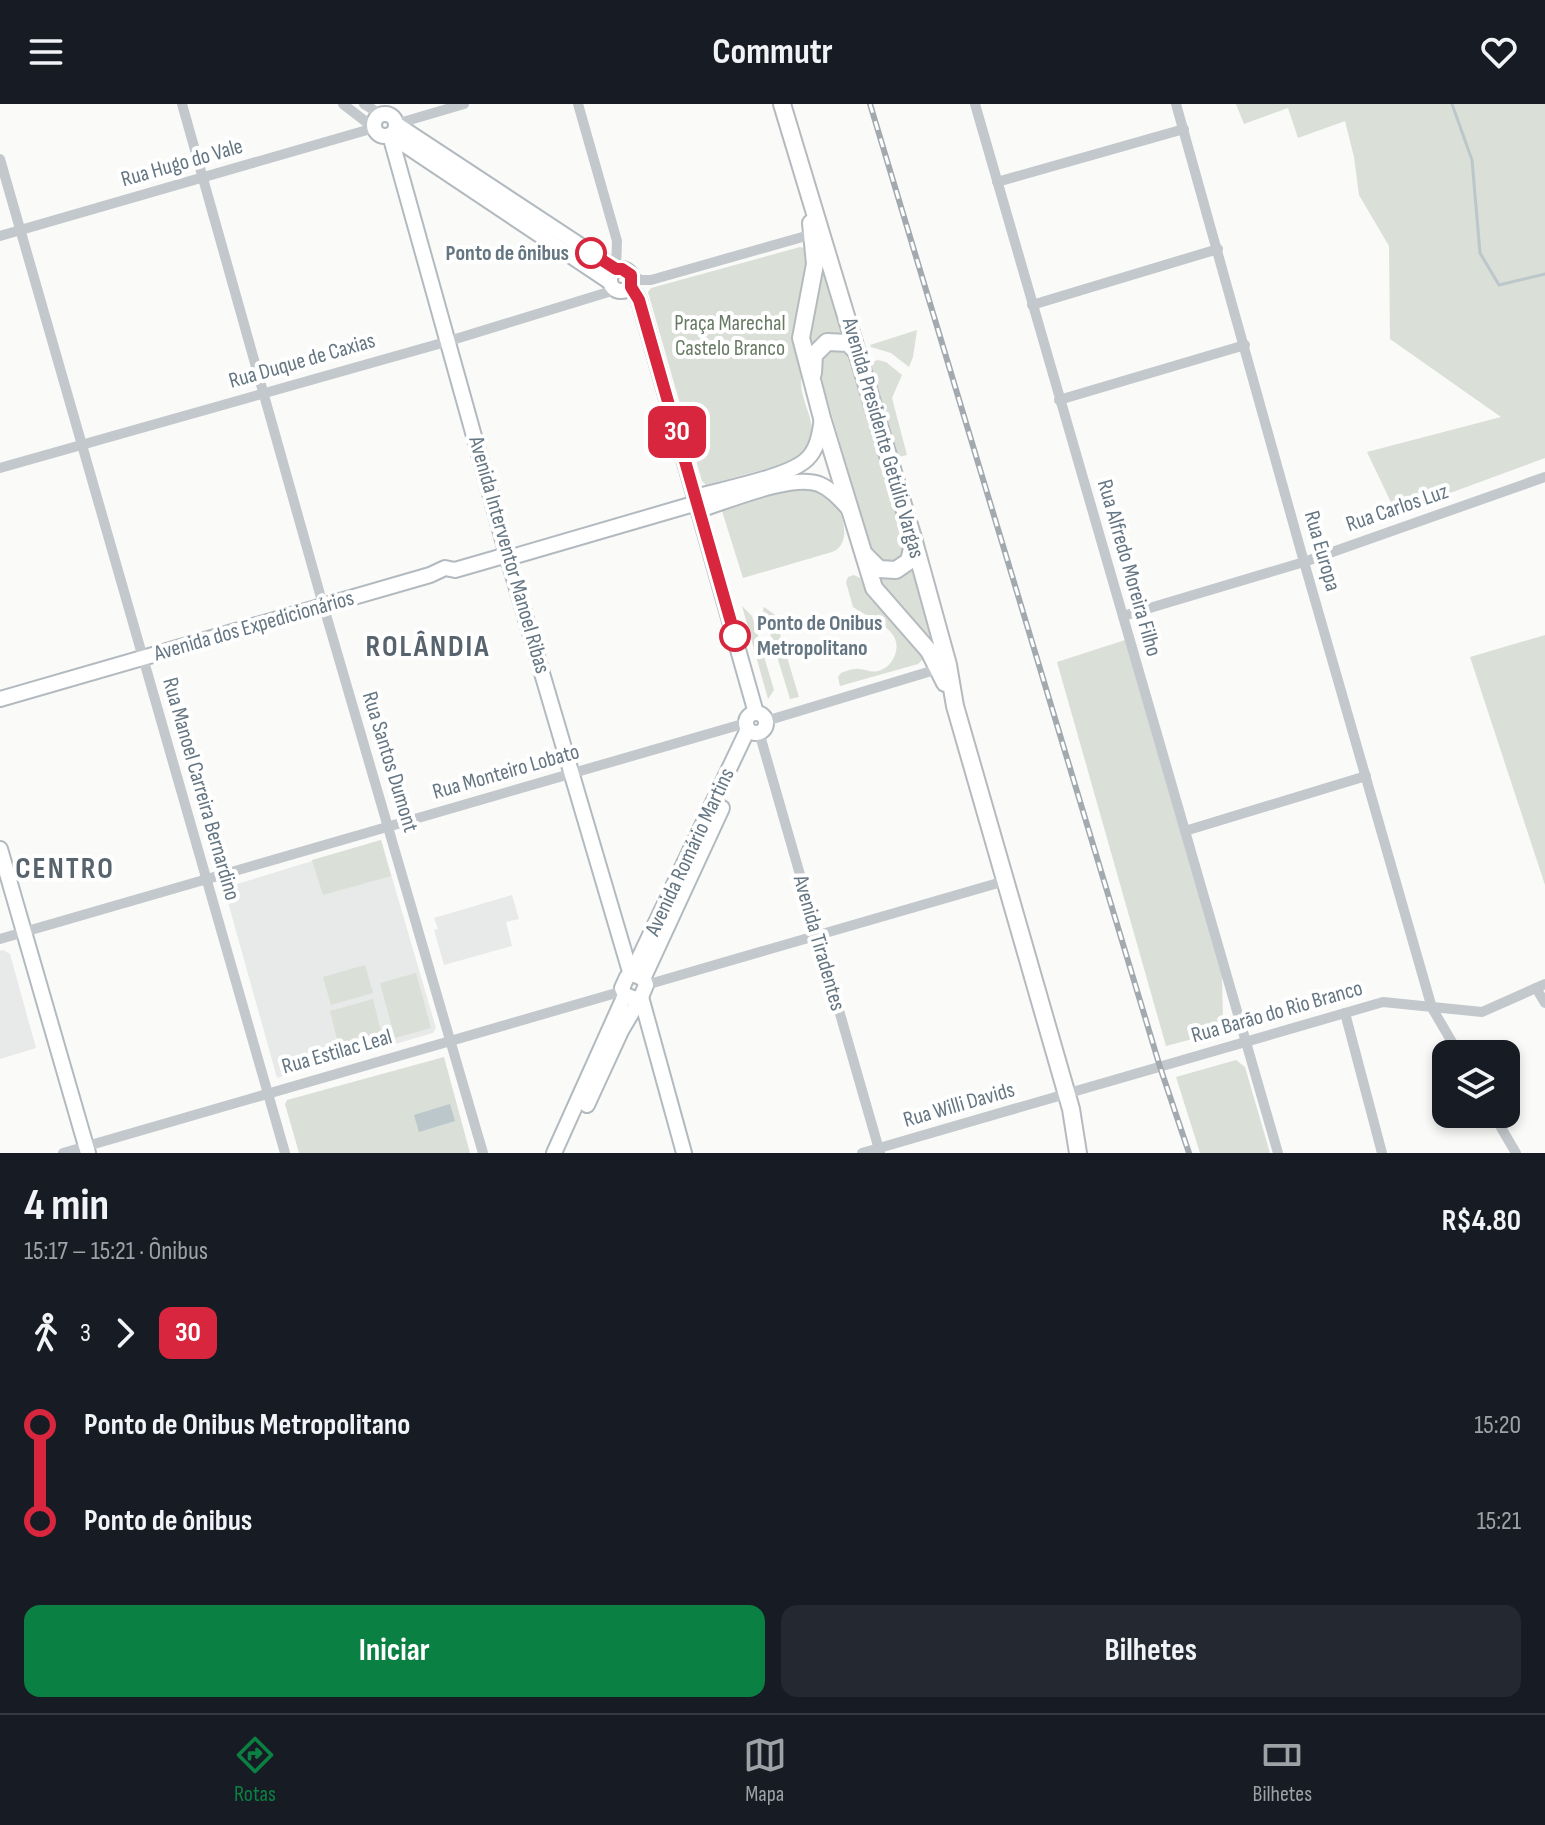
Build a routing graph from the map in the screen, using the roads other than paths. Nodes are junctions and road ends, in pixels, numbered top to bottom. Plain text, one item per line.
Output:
1 (182, 104) edge
2 (343, 104) edge
3 (364, 104) edge
4 (464, 104) edge
5 (578, 104) edge
6 (782, 104) edge
7 (975, 104) edge
8 (1176, 104) edge
9 (385, 120) edge
10 (1184, 129) junction
11 (0, 159) edge
12 (203, 178) junction
13 (805, 182) junction
14 (997, 182) junction
15 (19, 230) junction
16 (813, 234) junction
17 (0, 236) edge
18 (1218, 249) junction
19 (613, 280) junction
20 (631, 281) junction
21 (1032, 305) junction
22 (449, 341) junction
23 (1245, 345) junction
24 (859, 354) junction
25 (265, 392) junction
26 (816, 398) junction
27 (1059, 400) junction
28 (822, 418) junction
29 (81, 445) junction
30 (0, 468) edge
31 (1545, 477) edge
32 (697, 503) junction
33 (848, 508) junction
34 (913, 538) junction
35 (861, 550) junction
36 (507, 557) junction
37 (1304, 562) junction
38 (324, 609) junction
39 (1123, 616) junction
40 (144, 662) junction
41 (938, 669) junction
42 (953, 696) junction
43 (0, 699) edge
44 (0, 708) edge
45 (755, 725) junction
46 (573, 773) junction
47 (1366, 776) junction
48 (389, 827) junction
49 (1185, 831) junction
50 (0, 849) edge
51 (207, 879) junction
52 (1005, 881) junction
53 (3, 883) edge
54 (12, 935) edge
55 (816, 935) junction
56 (641, 984) junction
57 (1540, 986) edge
58 (624, 993) junction
59 (1545, 1003) edge
60 (1432, 1008) junction
61 (1345, 1013) junction
62 (451, 1040) junction
63 (1451, 1040) edge
64 (1247, 1042) junction
65 (268, 1093) junction
66 (1067, 1095) junction
67 (582, 1104) junction
68 (1501, 1128) edge
69 (880, 1150) edge
70 (78, 1151) edge
71 (285, 1153) edge
72 (483, 1153) edge
73 (554, 1153) edge
74 (565, 1153) edge
75 (684, 1153) edge
76 (862, 1153) edge
77 (1078, 1153) edge
78 (1278, 1153) edge
79 (1382, 1153) edge
80 (1516, 1153) edge

1 - 12 street, Rua Santos Dumont
2 - 9 street
3 - 9 street
4 - 9 street, Rua Hugo do Vale
5 - 19 street
6 - 13 main road, Avenida Presidente Getúlio Vargas
7 - 14 street, Rua Alfredo Moreira Filho
8 - 10 street, Rua Europa
9 - 12 street, Rua Hugo do Vale
9 - 19 street
9 - 22 street, Avenida Interventor Manoel Ribas
10 - 14 street
10 - 18 street, Rua Europa
11 - 15 street, Rua Manoel Carreira Bernardino
12 - 15 street, Rua Hugo do Vale
12 - 25 street, Rua Santos Dumont
13 - 16 main road, Avenida Presidente Getúlio Vargas
13 - 24 main road, Avenida Presidente Getúlio Vargas
14 - 21 street, Rua Alfredo Moreira Filho
15 - 17 street, Rua Hugo do Vale
15 - 29 street, Rua Manoel Carreira Bernardino
16 - 20 street
16 - 26 main road, Avenida Presidente Getúlio Vargas
18 - 21 street
18 - 23 street, Rua Europa
19 - 20 street
19 - 22 street, Rua Duque de Caxias
20 - 32 street, Avenida Tiradentes
21 - 27 street, Rua Alfredo Moreira Filho
22 - 25 street, Rua Duque de Caxias
22 - 36 street, Avenida Interventor Manoel Ribas
23 - 27 street
23 - 37 street, Rua Europa
24 - 26 main road
24 - 34 main road, Avenida Presidente Getúlio Vargas
25 - 29 street, Rua Duque de Caxias
25 - 38 street, Rua Santos Dumont
26 - 28 main road, Avenida Presidente Getúlio Vargas
27 - 39 street, Rua Alfredo Moreira Filho
28 - 32 street, Avenida dos Expedicionários
28 - 33 main road, Avenida Presidente Getúlio Vargas
29 - 30 street, Rua Duque de Caxias
29 - 40 street, Rua Manoel Carreira Bernardino
31 - 37 street, Rua Carlos Luz
32 - 33 street, Avenida dos Expedicionários
32 - 36 street, Avenida dos Expedicionários
32 - 45 street, Avenida Tiradentes
33 - 35 main road, Avenida Presidente Getúlio Vargas
34 - 35 main road
34 - 42 main road, Avenida Presidente Getúlio Vargas
35 - 41 main road, Avenida Presidente Getúlio Vargas
36 - 38 street, Avenida dos Expedicionários
36 - 46 street, Avenida Interventor Manoel Ribas
37 - 39 street, Rua Carlos Luz
37 - 47 street, Rua Europa
38 - 40 street, Avenida dos Expedicionários
38 - 48 street, Rua Santos Dumont
39 - 49 street, Rua Alfredo Moreira Filho
40 - 43 street, Avenida dos Expedicionários
40 - 44 street, Avenida dos Expedicionários
40 - 51 street, Rua Manoel Carreira Bernardino
41 - 42 main road, Avenida Presidente Getúlio Vargas
41 - 45 street, Rua Monteiro Lobato
42 - 52 main road, Avenida Presidente Getúlio Vargas
45 - 46 street, Rua Monteiro Lobato
45 - 55 street, Avenida Tiradentes
45 - 56 street, Avenida Romário Martins
46 - 48 street, Rua Monteiro Lobato
46 - 56 street, Avenida Interventor Manoel Ribas
47 - 49 street
47 - 60 street, Rua Europa
48 - 51 street, Rua Monteiro Lobato
48 - 62 street, Rua Santos Dumont
49 - 64 street, Rua Alfredo Moreira Filho
50 - 53 street
51 - 54 street, Rua Monteiro Lobato
51 - 65 street, Rua Manoel Carreira Bernardino
52 - 55 street
52 - 66 main road, Avenida Presidente Getúlio Vargas
53 - 54 street
54 - 70 street
55 - 56 street
55 - 69 street, Avenida Tiradentes
56 - 58 street
56 - 58 street, Avenida Romário Martins
56 - 67 street, Avenida Romário Martins
56 - 75 street, Avenida Interventor Manoel Ribas
57 - 59 street
57 - 60 street, Rua Barão do Rio Branco
58 - 62 street, Rua Estilac Leal
58 - 67 street, Avenida Romário Martins
60 - 61 street, Rua Barão do Rio Branco
60 - 63 street, Rua Europa
61 - 64 street, Rua Barão do Rio Branco
61 - 79 street
62 - 65 street, Rua Estilac Leal
62 - 72 street, Rua Santos Dumont
64 - 66 street, Rua Barão do Rio Branco
64 - 78 street, Rua Alfredo Moreira Filho
65 - 70 street, Rua Estilac Leal
65 - 71 street, Rua Manoel Carreira Bernardino
66 - 69 street, Rua Willi Davids
66 - 77 main road, Avenida Presidente Getúlio Vargas
67 - 73 street, Avenida Romário Martins
67 - 74 street, Avenida Romário Martins
68 - 80 street
69 - 76 street, Rua Willi Davids

